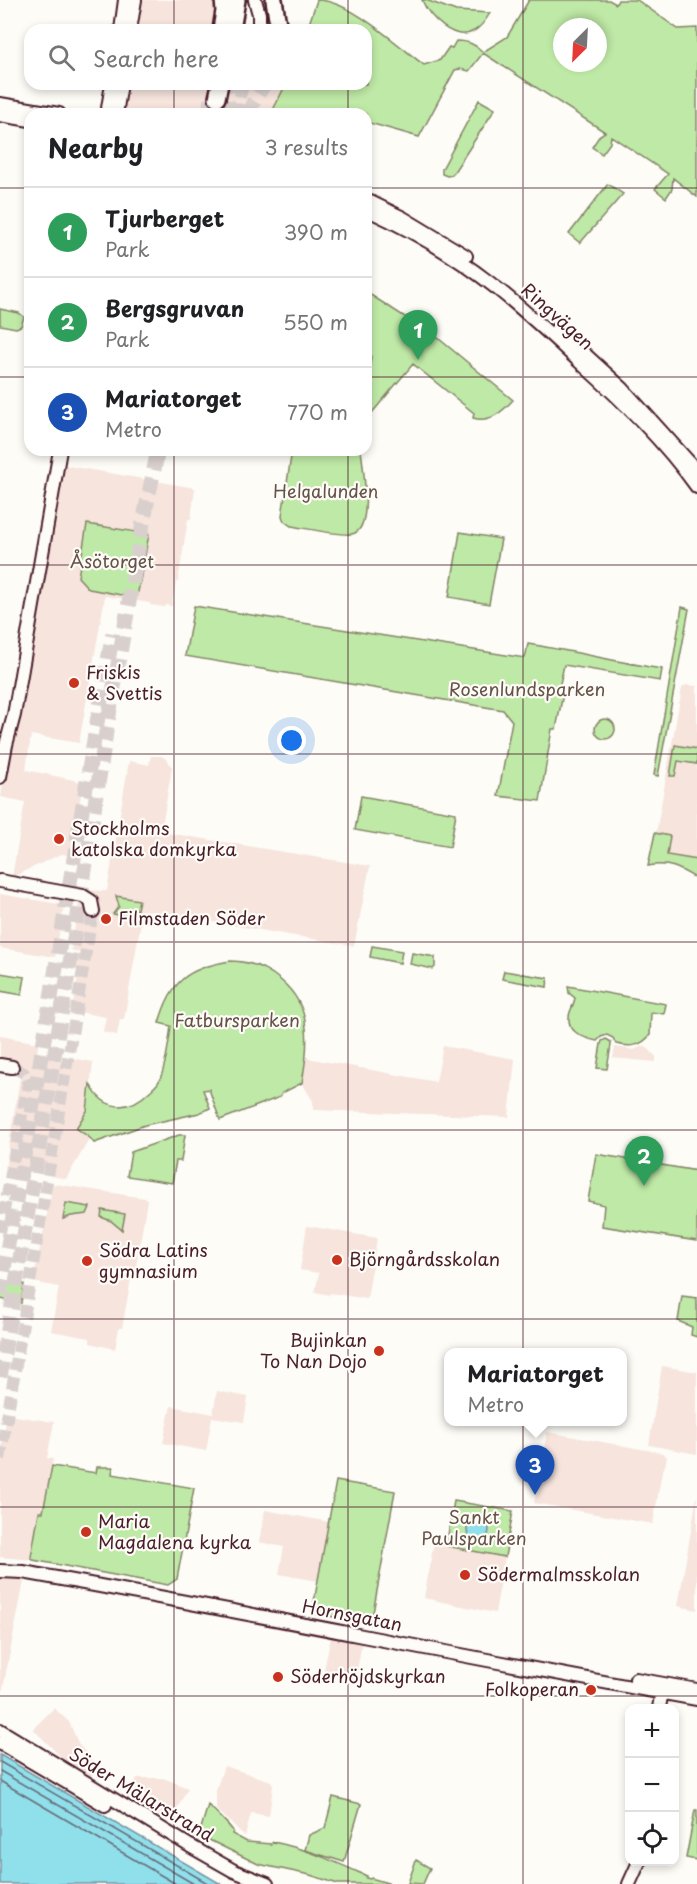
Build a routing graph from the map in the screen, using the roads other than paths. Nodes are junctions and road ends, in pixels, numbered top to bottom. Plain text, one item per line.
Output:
1 (126, 0) edge
2 (135, 0) edge
3 (262, 0) edge
4 (274, 0) edge
5 (238, 3) edge
6 (122, 24) edge
7 (131, 24) edge
8 (225, 24) edge
9 (233, 24) edge
10 (240, 24) edge
11 (259, 24) edge
12 (265, 24) edge
13 (278, 24) edge
14 (111, 90) edge
15 (120, 90) edge
16 (0, 104) edge
17 (24, 108) edge
18 (108, 108) edge
19 (117, 108) edge
20 (0, 115) edge
21 (24, 119) edge
22 (372, 202) edge
23 (372, 211) edge
24 (51, 456) edge
25 (59, 456) edge
26 (697, 471) edge
27 (697, 487) edge
28 (0, 739) edge
29 (0, 777) edge
30 (0, 881) edge
31 (89, 902) dead end
32 (0, 1564) edge
33 (0, 1571) edge
34 (662, 1688) junction
35 (697, 1690) edge
36 (697, 1699) edge
37 (660, 1704) edge
38 (0, 1730) edge
39 (0, 1743) edge
40 (637, 1866) edge
41 (244, 1884) edge
42 (267, 1884) edge
43 (629, 1884) edge

1 - 6 street
2 - 7 street
3 - 12 street
4 - 13 highway
5 - 8 highway
5 - 9 highway
5 - 10 highway
5 - 11 street
14 - 18 street
15 - 19 street
16 - 17 street
20 - 21 street
22 - 26 street, Ringvägen
23 - 27 street, Ringvägen
24 - 28 street
25 - 29 street
30 - 31 street
32 - 34 street, Hornsgatan
33 - 34 street, Hornsgatan
34 - 35 street, Hornsgatan
34 - 36 street, Hornsgatan
34 - 37 street
38 - 42 street, Söder Mälarstrand
39 - 41 street, Söder Mälarstrand
40 - 43 street

